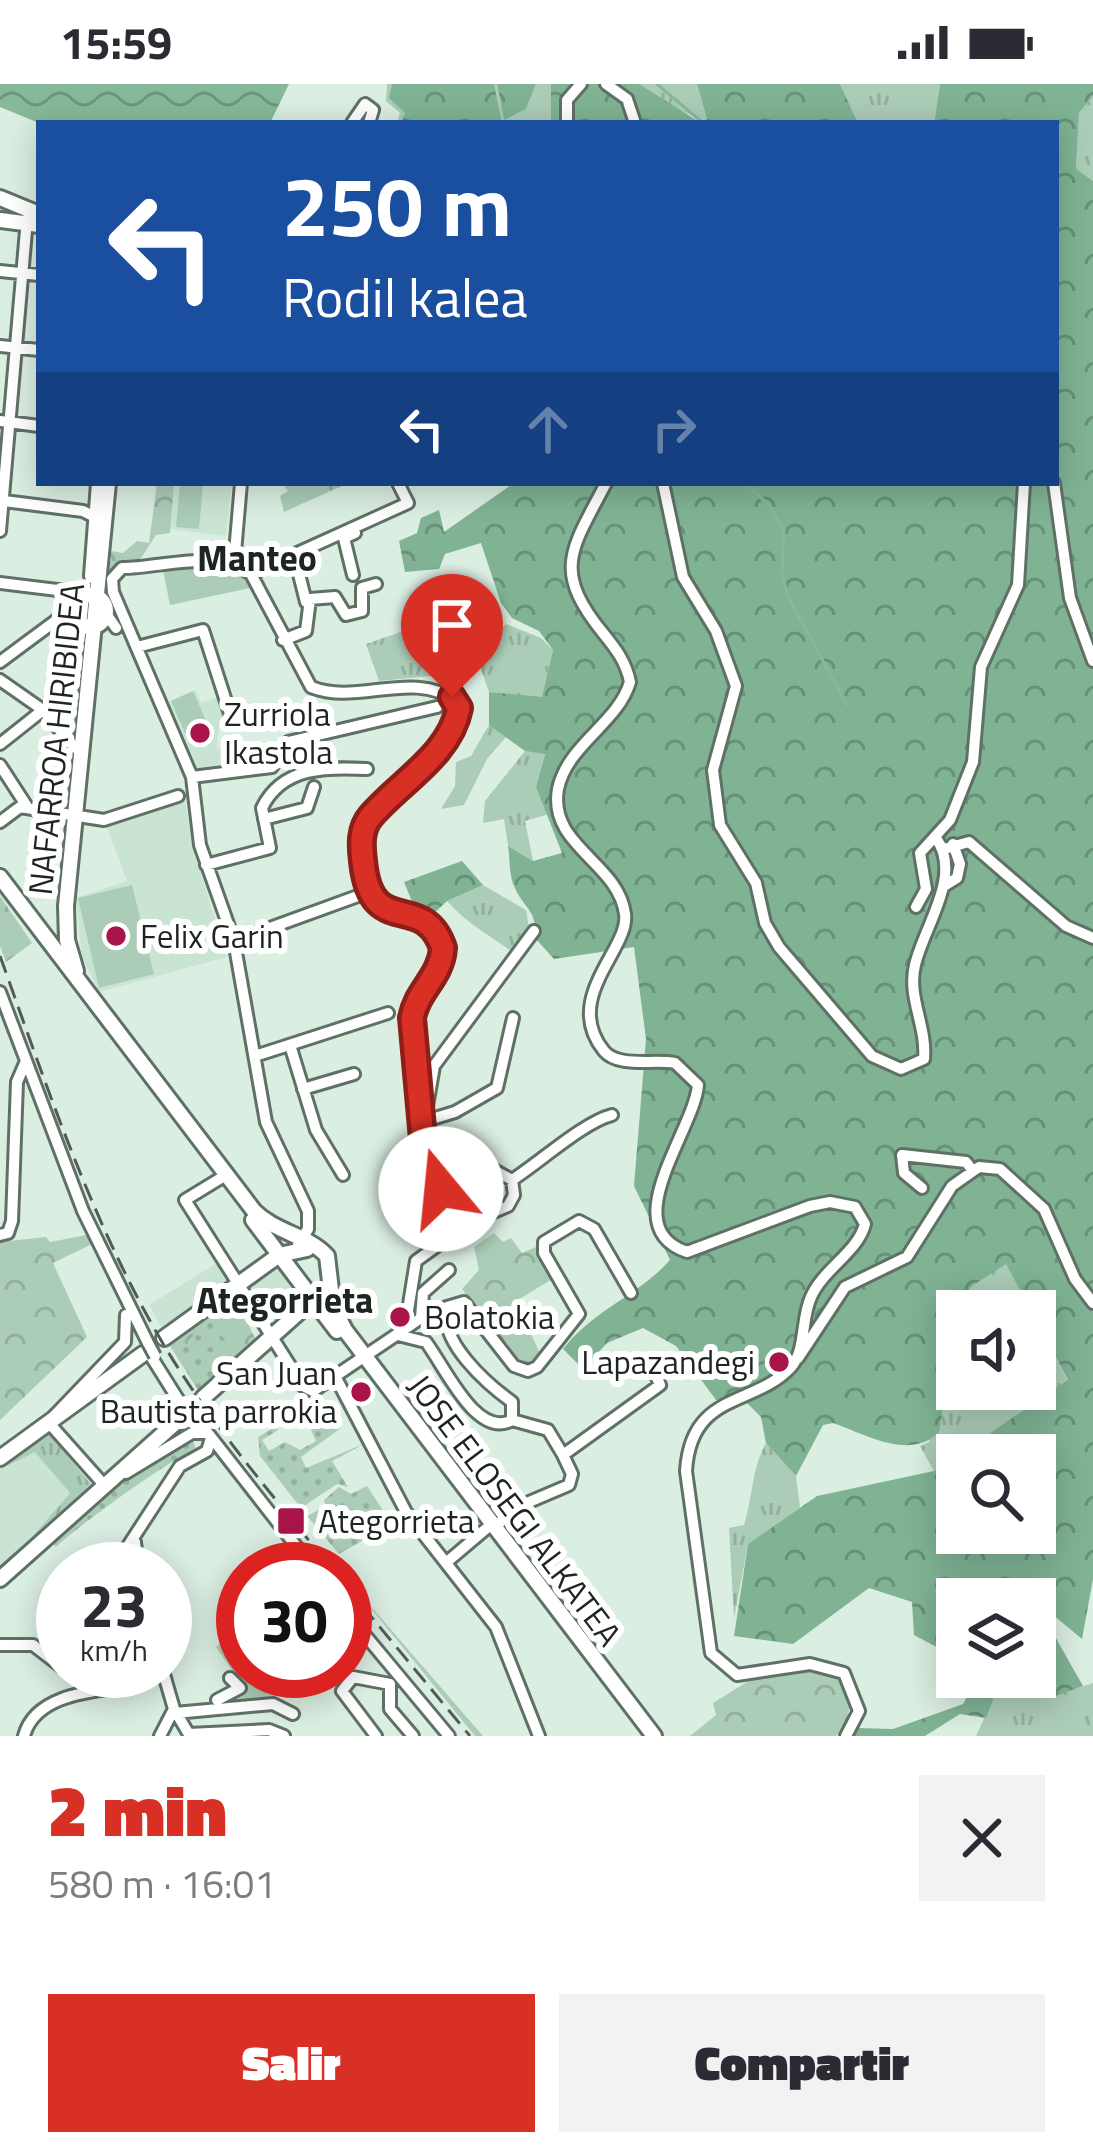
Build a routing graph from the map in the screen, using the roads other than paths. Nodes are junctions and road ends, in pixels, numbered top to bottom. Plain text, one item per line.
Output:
1 (581, 84) edge
2 (606, 84) edge
3 (354, 120) edge
4 (370, 120) edge
5 (567, 120) edge
6 (634, 120) edge
7 (0, 198) edge
8 (33, 218) edge
9 (0, 220) edge
10 (0, 271) edge
11 (25, 273) junction
12 (36, 274) edge
13 (0, 346) edge
14 (18, 348) junction
15 (36, 350) edge
16 (6, 422) edge
17 (36, 426) edge
18 (99, 486) edge
19 (108, 486) edge
20 (241, 486) edge
21 (400, 486) edge
22 (604, 486) edge
23 (664, 486) edge
24 (1024, 486) edge
25 (1054, 486) edge
26 (4, 502) junction
27 (95, 517) junction
28 (368, 520) junction
29 (0, 531) edge
30 (294, 554) junction
31 (234, 564) junction
32 (251, 574) junction
33 (353, 575) dead end
34 (0, 584) edge
35 (376, 584) dead end
36 (93, 596) junction
37 (306, 602) junction
38 (92, 622) junction
39 (120, 628) junction
40 (284, 642) junction
41 (137, 646) junction
42 (1093, 661) edge
43 (0, 662) edge
44 (0, 680) edge
45 (436, 707) dead end
46 (43, 710) junction
47 (232, 720) dead end
48 (0, 744) edge
49 (75, 748) junction
50 (0, 765) edge
51 (367, 769) dead end
52 (192, 777) junction
53 (314, 787) dead end
54 (178, 796) dead end
55 (28, 808) junction
56 (72, 815) junction
57 (264, 819) junction
58 (0, 823) edge
59 (936, 838) junction
60 (948, 847) junction
61 (206, 865) junction
62 (0, 881) edge
63 (366, 893) junction
64 (916, 907) dead end
65 (30, 917) junction
66 (57, 917) junction
67 (534, 931) dead end
68 (1093, 938) edge
69 (234, 940) junction
70 (53, 954) junction
71 (0, 992) edge
72 (91, 996) junction
73 (388, 1013) dead end
74 (513, 1018) dead end
75 (290, 1045) junction
76 (256, 1056) junction
77 (26, 1061) junction
78 (354, 1074) dead end
79 (303, 1089) junction
80 (613, 1115) dead end
81 (425, 1121) junction
82 (973, 1171) junction
83 (216, 1172) junction
84 (343, 1175) dead end
85 (512, 1180) junction
86 (922, 1188) dead end
87 (256, 1219) junction
88 (0, 1234) edge
89 (298, 1245) junction
90 (279, 1255) junction
91 (259, 1269) junction
92 (449, 1270) dead end
93 (331, 1278) junction
94 (116, 1284) junction
95 (238, 1284) junction
96 (631, 1293) dead end
97 (313, 1300) junction
98 (1093, 1303) edge
99 (126, 1312) junction
100 (402, 1332) junction
101 (271, 1337) junction
102 (164, 1338) dead end
103 (123, 1344) junction
104 (148, 1350) junction
105 (362, 1358) junction
106 (798, 1358) junction
107 (636, 1362) dead end
108 (335, 1376) junction
109 (203, 1398) dead end
110 (187, 1411) junction
111 (512, 1420) junction
112 (50, 1422) junction
113 (208, 1435) junction
114 (187, 1436) junction
115 (563, 1455) junction
116 (0, 1458) edge
117 (227, 1460) junction
118 (185, 1461) junction
119 (103, 1487) junction
120 (491, 1527) junction
121 (135, 1541) edge
122 (292, 1542) edge
123 (448, 1561) junction
124 (0, 1579) edge
125 (372, 1641) edge
126 (0, 1646) edge
127 (36, 1647) edge
128 (401, 1674) junction
129 (390, 1684) junction
130 (66, 1698) edge
131 (171, 1698) edge
132 (229, 1698) edge
133 (174, 1709) junction
134 (293, 1714) dead end
135 (189, 1735) edge
136 (24, 1736) edge
137 (160, 1736) edge
138 (284, 1736) edge
139 (376, 1736) edge
140 (413, 1736) edge
141 (448, 1736) edge
142 (539, 1736) edge
143 (649, 1736) edge
144 (846, 1736) edge

1 - 5 street
2 - 6 street
3 - 4 street
7 - 8 main road
8 - 9 main road
8 - 11 street
10 - 11 street
11 - 12 street
11 - 14 street
13 - 14 street
14 - 15 street
14 - 16 street
16 - 17 street
16 - 26 street
18 - 27 main road, NAFARROA HIRIBIDEA
19 - 36 main road, NAFARROA HIRIBIDEA
20 - 31 street
21 - 28 street
22 - 106 street
23 - 60 street
24 - 59 street
25 - 42 street
26 - 27 street
26 - 29 street
27 - 36 main road, NAFARROA HIRIBIDEA
28 - 30 street
28 - 33 street
30 - 32 street
30 - 37 street
31 - 32 street
31 - 39 street
32 - 40 street
34 - 36 street
35 - 37 street
36 - 38 main road
36 - 38 main road
37 - 40 street
38 - 39 street
38 - 43 street
38 - 49 main road, NAFARROA HIRIBIDEA
38 - 56 main road, NAFARROA HIRIBIDEA
39 - 41 street
40 - 63 street
41 - 47 street
41 - 52 street
44 - 46 street
45 - 52 street
46 - 48 street
46 - 49 street
49 - 56 main road, NAFARROA HIRIBIDEA
50 - 55 street
51 - 57 street
52 - 61 street
53 - 57 street
54 - 56 street
55 - 56 street
55 - 58 street
56 - 66 main road, NAFARROA HIRIBIDEA
56 - 72 main road, NAFARROA HIRIBIDEA
57 - 61 street
59 - 60 street
59 - 64 street
60 - 68 street
61 - 69 street
62 - 65 main road
62 - 70 main road
63 - 69 street
63 - 81 street
65 - 66 main road
65 - 70 main road
66 - 70 main road, NAFARROA HIRIBIDEA
67 - 81 street
69 - 76 street
70 - 72 main road
70 - 83 main road
71 - 77 street
72 - 87 main road
73 - 75 street
74 - 81 street
75 - 76 street
75 - 79 street
76 - 89 street
77 - 88 street
77 - 94 street
78 - 79 street
79 - 84 street
80 - 85 street
81 - 85 street
82 - 86 street
82 - 98 street
82 - 106 street
83 - 87 main road
83 - 95 street
85 - 100 street
87 - 89 main road
87 - 90 main road
87 - 91 main road
89 - 90 main road
89 - 93 main road
90 - 91 main road
90 - 97 main road
91 - 95 main road
92 - 100 street
93 - 97 main road
93 - 105 main road
94 - 99 street
94 - 104 street
95 - 101 street
95 - 102 main road
96 - 111 street
97 - 101 main road
97 - 105 main road
99 - 103 street
99 - 104 street
100 - 105 street
100 - 111 street
101 - 108 street
101 - 109 main road
103 - 104 street
103 - 112 street
104 - 110 street
104 - 110 street
104 - 112 main road
105 - 108 street
105 - 120 main road
106 - 144 street
107 - 115 street
108 - 123 street
110 - 113 street
110 - 114 street
110 - 119 main road
111 - 115 street
112 - 116 main road
112 - 119 street
113 - 114 street
113 - 117 street
113 - 118 street
114 - 119 street
115 - 120 street
117 - 118 street
117 - 122 street
118 - 121 street
119 - 124 main road
120 - 123 street
120 - 143 main road
123 - 142 street
125 - 128 street
126 - 127 street
128 - 129 street
128 - 141 street
129 - 139 street
129 - 140 street
130 - 136 street
131 - 133 street
132 - 133 street
133 - 134 street
133 - 135 street
133 - 137 street
135 - 138 street

